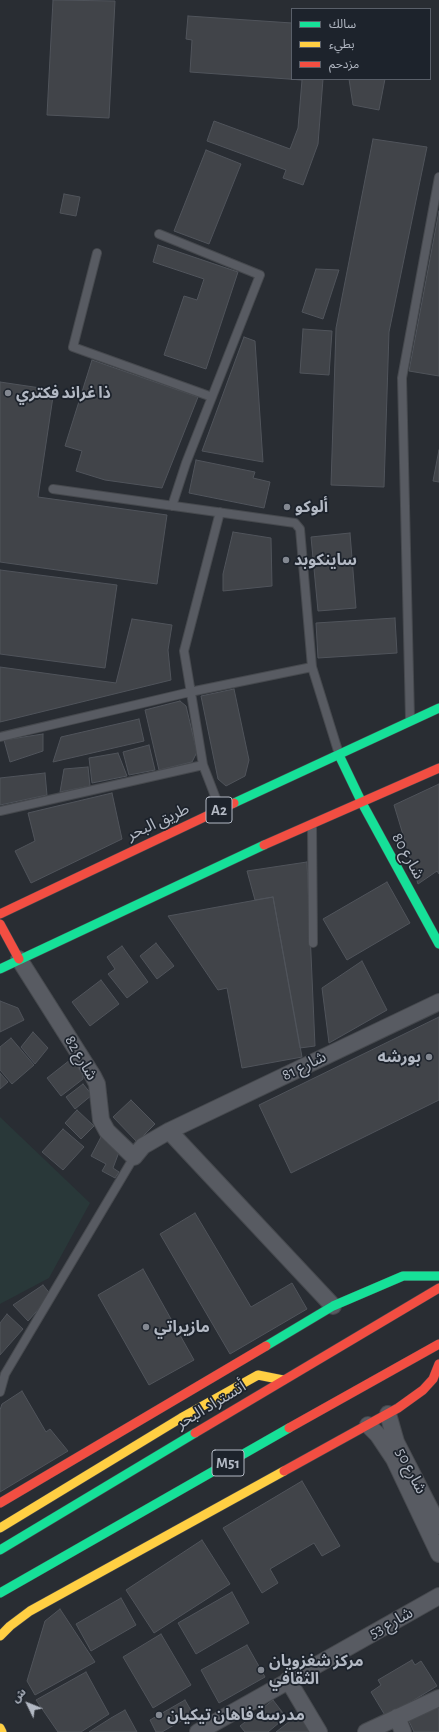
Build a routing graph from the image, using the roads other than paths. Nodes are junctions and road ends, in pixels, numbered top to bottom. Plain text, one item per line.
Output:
1 (439, 177) edge
2 (159, 234) dead end
3 (97, 253) dead end
4 (212, 397) junction
5 (53, 489) dead end
6 (172, 506) junction
7 (220, 512) junction
8 (312, 667) junction
9 (190, 692) junction
10 (439, 708) edge
11 (410, 722) junction
12 (0, 737) edge
13 (339, 755) junction
14 (203, 765) junction
15 (439, 768) edge
16 (362, 803) junction
17 (220, 810) junction
18 (0, 811) edge
19 (312, 824) junction
20 (0, 914) edge
21 (0, 924) edge
22 (313, 943) dead end
23 (439, 944) edge
24 (19, 959) junction
25 (0, 969) edge
26 (439, 1002) edge
27 (169, 1131) junction
28 (134, 1157) junction
29 (439, 1276) edge
30 (439, 1288) edge
31 (333, 1306) junction
32 (439, 1344) edge
33 (439, 1364) edge
34 (283, 1380) junction
35 (0, 1392) edge
36 (388, 1414) junction
37 (368, 1425) junction
38 (0, 1503) edge
39 (431, 1519) edge
40 (0, 1528) edge
41 (0, 1550) edge
42 (439, 1554) edge
43 (18, 1584) junction
44 (0, 1593) edge
45 (437, 1595) edge
46 (0, 1604) edge
47 (0, 1636) edge
48 (288, 1680) junction
49 (439, 1698) edge
50 (397, 1717) junction
51 (0, 1728) edge
52 (2, 1732) edge
53 (198, 1732) edge
54 (319, 1732) edge
55 (366, 1732) edge
56 (403, 1732) edge

1 - 11 lane
2 - 4 lane
3 - 4 lane
4 - 6 lane
5 - 6 lane
6 - 7 lane
7 - 8 lane
7 - 9 lane
8 - 9 lane
8 - 13 lane
9 - 12 lane
9 - 14 lane
10 - 11 main road, طريق البحر / A2
11 - 13 main road, طريق البحر / A2
13 - 16 main road, شارع 80
13 - 17 main road, طريق البحر / A2
14 - 17 lane
14 - 18 lane
15 - 16 main road
16 - 19 main road
16 - 23 main road, شارع 80
17 - 20 main road, طريق البحر / A2
19 - 22 lane
19 - 24 main road
21 - 24 main road
24 - 25 main road
24 - 28 street, شارع 82
26 - 27 street, شارع 81
27 - 28 street, شارع 81
27 - 31 street
28 - 35 lane
29 - 31 main road
30 - 34 main road, أتستراد البحر / M51
31 - 38 main road
32 - 43 main road, M51
33 - 36 main road
34 - 40 main road
34 - 41 main road, أتستراد البحر / M51
36 - 37 main road
36 - 39 street, شارع 50
37 - 39 street
37 - 47 main road
39 - 42 street
43 - 44 main road, M51
43 - 46 main road
45 - 48 street, شارع 53
48 - 53 street, شارع 53
48 - 54 street
49 - 50 street
50 - 55 street
50 - 56 street
51 - 52 main road

